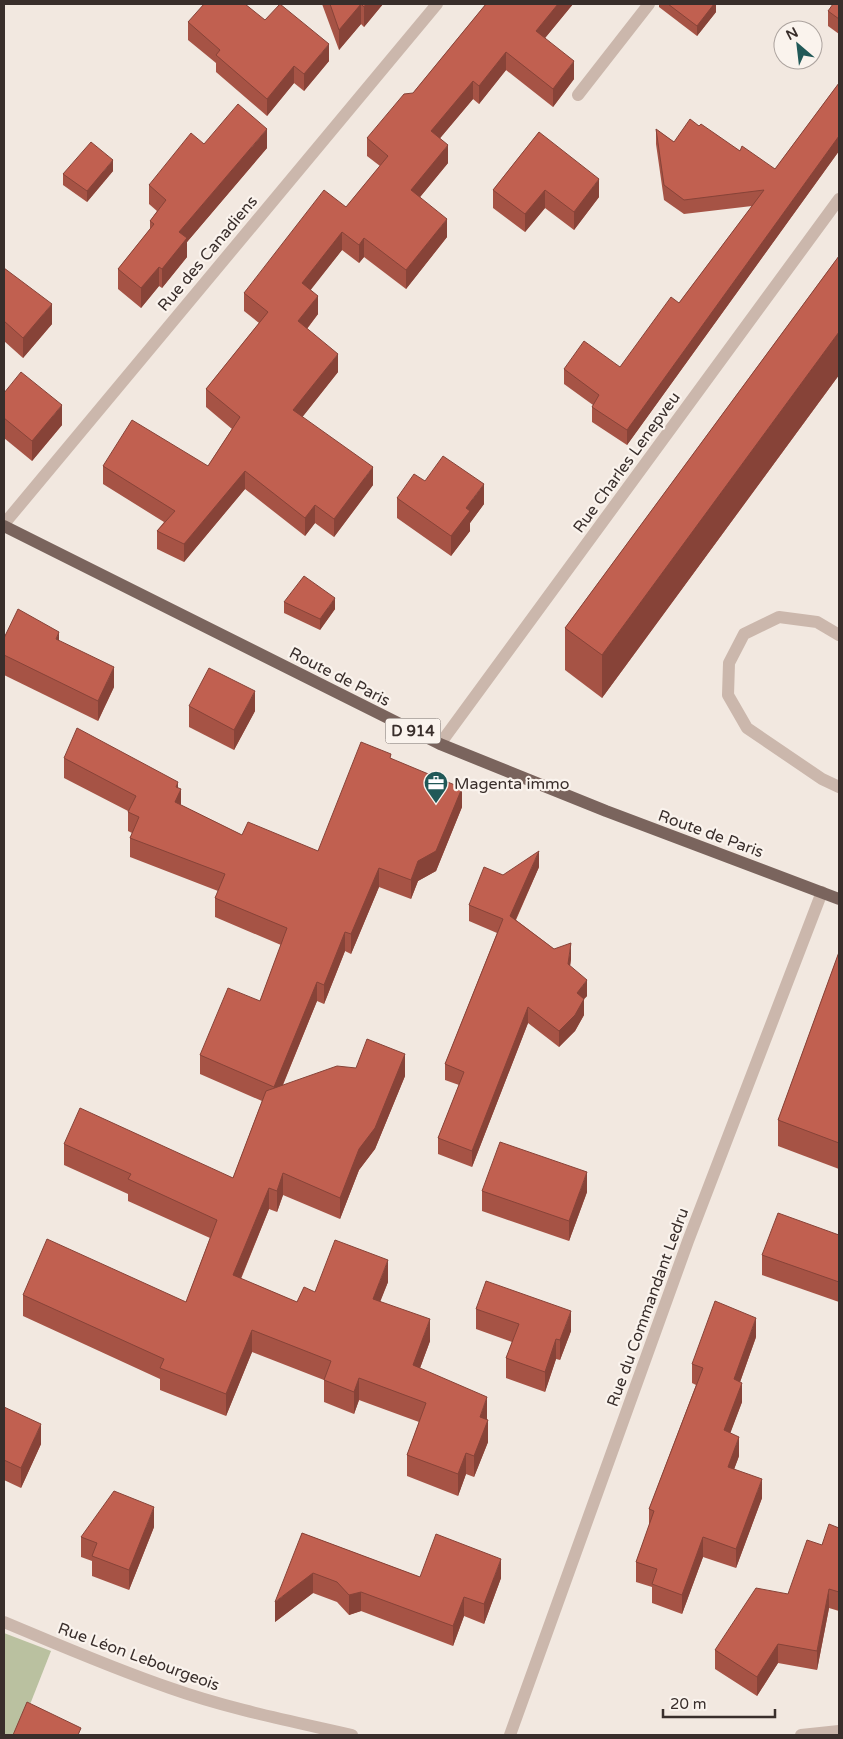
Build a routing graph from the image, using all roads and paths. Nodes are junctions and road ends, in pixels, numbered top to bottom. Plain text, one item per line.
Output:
1 (437, 4) edge
2 (649, 4) edge
3 (578, 95) dead end
4 (839, 199) edge
5 (4, 525) edge
6 (839, 635) edge
7 (440, 744) junction
8 (839, 787) edge
9 (822, 892) junction
10 (839, 899) edge
11 (4, 1622) edge
12 (839, 1731) edge
13 (352, 1735) edge
14 (510, 1735) edge
15 (801, 1735) edge

1 - 5 street, Rue des Canadiens
2 - 3 street
4 - 7 street, Rue Charles Lenepveu
5 - 7 main road, Route de Paris / D 914
6 - 8 street
7 - 9 main road, Route de Paris / D 914
9 - 10 main road, Route de Paris / D 914
9 - 14 street, Rue du Commandant Ledru
11 - 13 street, Rue Léon Lebourgeois
12 - 15 street

